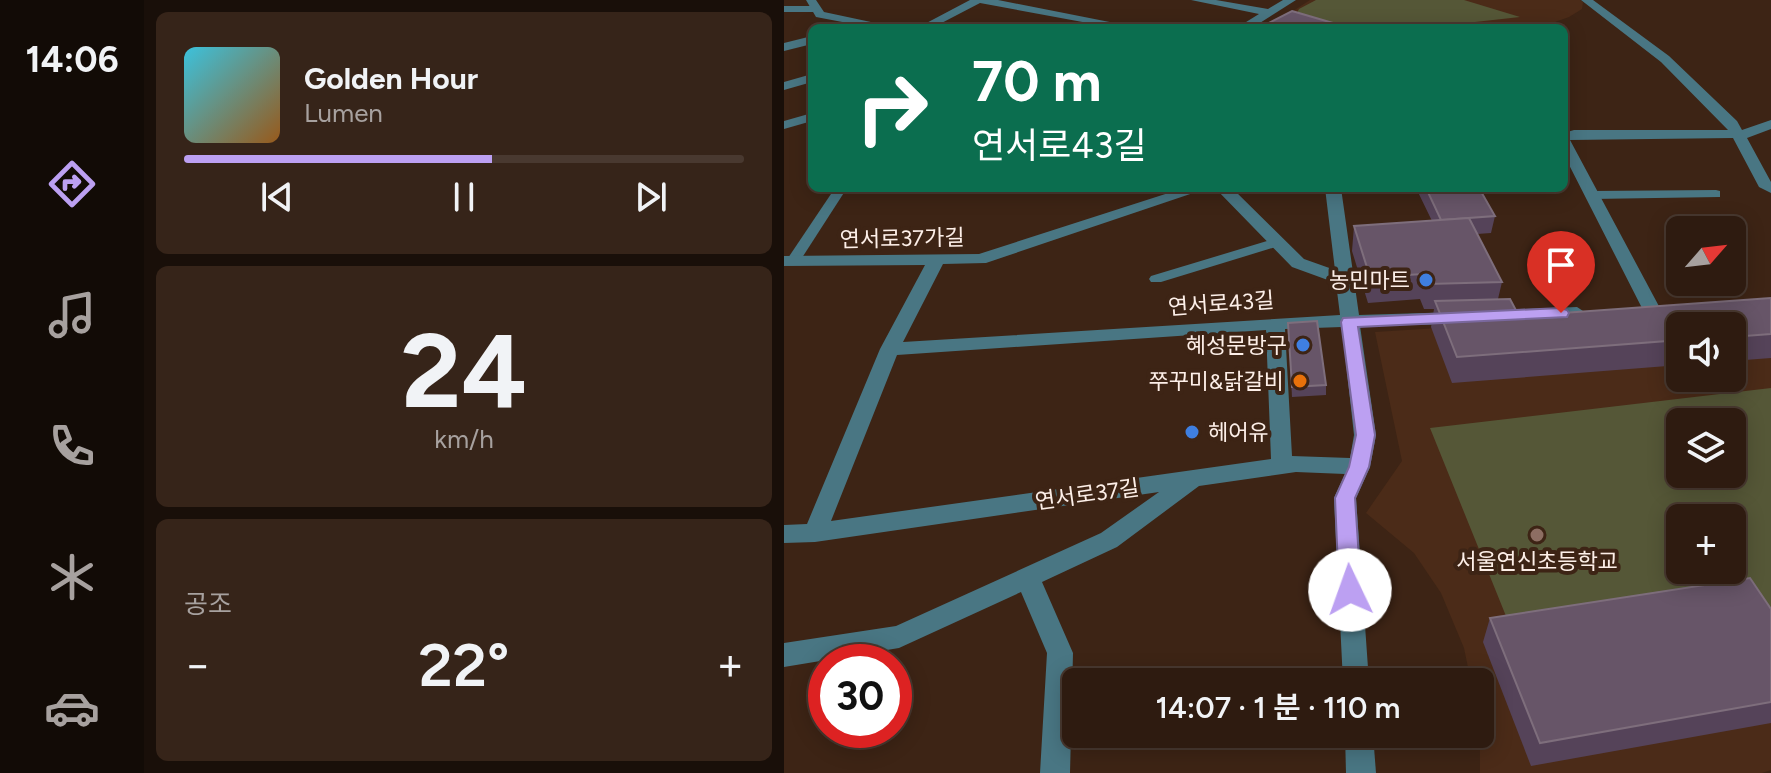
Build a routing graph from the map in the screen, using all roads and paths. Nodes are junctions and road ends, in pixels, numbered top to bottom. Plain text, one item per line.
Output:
1 (979, 0) edge
2 (1196, 0) edge
3 (1291, 0) edge
4 (1586, 0) edge
5 (814, 4) edge
6 (784, 9) edge
7 (1268, 12) junction
8 (832, 17) junction
9 (826, 24) edge
10 (871, 24) edge
11 (931, 24) edge
12 (1112, 24) edge
13 (1249, 24) edge
14 (808, 41) edge
15 (788, 45) edge
16 (808, 79) edge
17 (784, 86) edge
18 (808, 118) edge
19 (1771, 124) edge
20 (784, 125) edge
21 (1736, 134) junction
22 (1568, 137) edge
23 (1568, 147) edge
24 (1771, 188) edge
25 (838, 192) edge
26 (1188, 192) edge
27 (1227, 192) edge
28 (1333, 192) edge
29 (1716, 194) dead end
30 (1592, 195) junction
31 (1277, 242) junction
32 (937, 259) junction
33 (788, 261) edge
34 (1156, 279) dead end
35 (1343, 279) junction
36 (1651, 309) edge
37 (1604, 312) edge
38 (1349, 322) junction
39 (1275, 324) junction
40 (890, 349) junction
41 (1282, 466) junction
42 (1359, 467) junction
43 (1195, 478) junction
44 (815, 533) junction
45 (784, 534) edge
46 (1028, 578) junction
47 (784, 655) edge
48 (1355, 668) edge
49 (1360, 748) edge
50 (1055, 773) edge
51 (1361, 773) edge

1 - 11 street
1 - 12 street
2 - 7 street
3 - 7 street
4 - 21 street
5 - 6 lane
5 - 8 street
7 - 13 street
8 - 9 street
8 - 10 street
14 - 15 street
16 - 17 street
18 - 20 street
19 - 21 street
21 - 22 street
21 - 24 street
23 - 30 street
25 - 33 lane
26 - 32 street, 연서로37가길
27 - 31 street
28 - 35 street
29 - 30 lane
30 - 36 street
31 - 34 lane
31 - 35 street
32 - 33 street, 연서로37가길
32 - 40 street
35 - 38 street
37 - 38 street, 연서로43길
38 - 39 street, 연서로43길
38 - 42 street
39 - 40 street, 연서로43길
39 - 41 street
40 - 44 street
41 - 42 street, 연서로37길
41 - 43 street, 연서로37길
42 - 48 street
43 - 44 street, 연서로37길
43 - 46 street
44 - 45 street, 연서로37길
46 - 47 street
46 - 50 street
49 - 51 street

